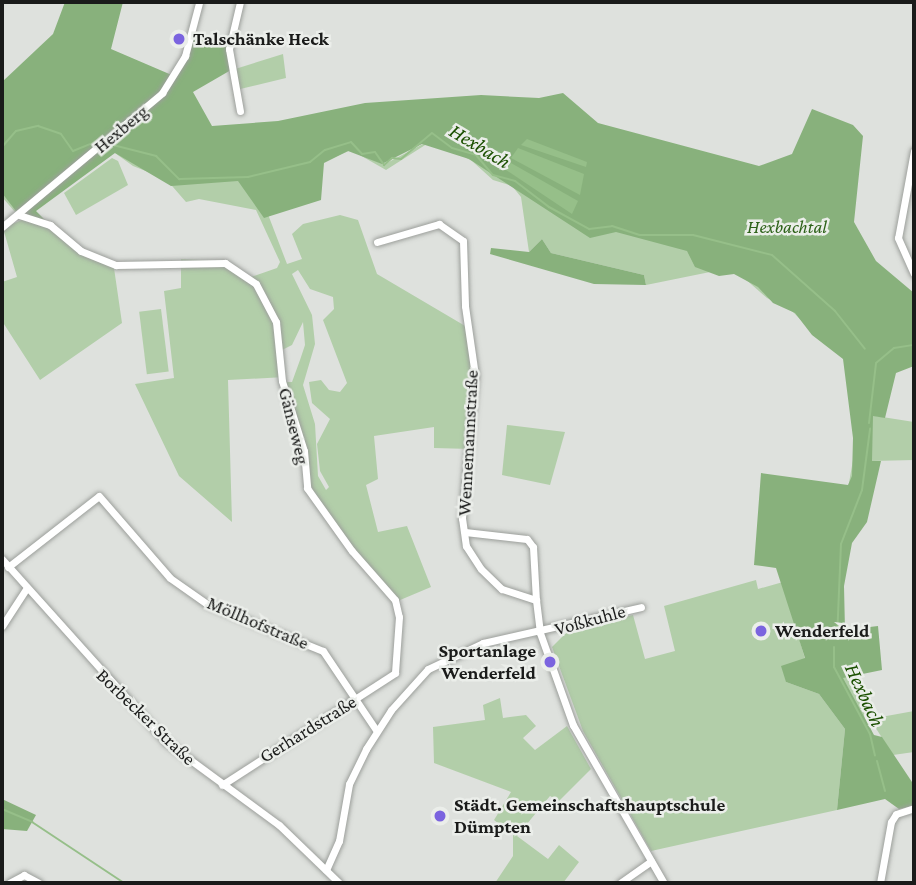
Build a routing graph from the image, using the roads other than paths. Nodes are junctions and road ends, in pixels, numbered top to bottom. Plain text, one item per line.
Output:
1 (199, 2) edge
2 (240, 2) edge
3 (240, 111) dead end
4 (914, 151) edge
5 (19, 215) junction
6 (2, 227) edge
7 (377, 242) dead end
8 (914, 274) edge
9 (465, 532) junction
10 (2, 559) edge
11 (8, 567) junction
12 (26, 589) junction
13 (536, 600) junction
14 (641, 607) dead end
15 (2, 626) edge
16 (540, 633) junction
17 (395, 673) joint
18 (356, 700) junction
19 (376, 730) junction
20 (222, 785) junction
21 (914, 808) edge
22 (651, 861) junction
23 (326, 870) junction
24 (2, 876) edge
25 (9, 882) edge
26 (39, 883) edge
27 (339, 883) edge
28 (620, 883) edge
29 (664, 883) edge
30 (880, 883) edge

1 - 5 street, Hexberg
2 - 3 street
4 - 8 street
5 - 6 street, Hexberg
5 - 17 street, Gänseweg
7 - 9 street, Wennemannstraße
9 - 13 street, Wennemannstraße
9 - 13 street, Wennemannstraße
10 - 11 street, Borbecker Straße
11 - 12 street, Borbecker Straße
11 - 18 street, Möllhofstraße
12 - 15 street
12 - 20 street, Borbecker Straße
13 - 16 street, Wennemannstraße
14 - 16 street, Voßkuhle
16 - 19 street, Voßkuhle
16 - 22 street
17 - 18 street, Gerhardstraße
18 - 19 street, Möllhofstraße
18 - 20 street, Gerhardstraße
19 - 23 street, Voßkuhle
20 - 23 street, Borbecker Straße
21 - 30 street
22 - 28 street
22 - 29 street
23 - 27 street, Borbecker Straße
24 - 25 street
25 - 26 street

